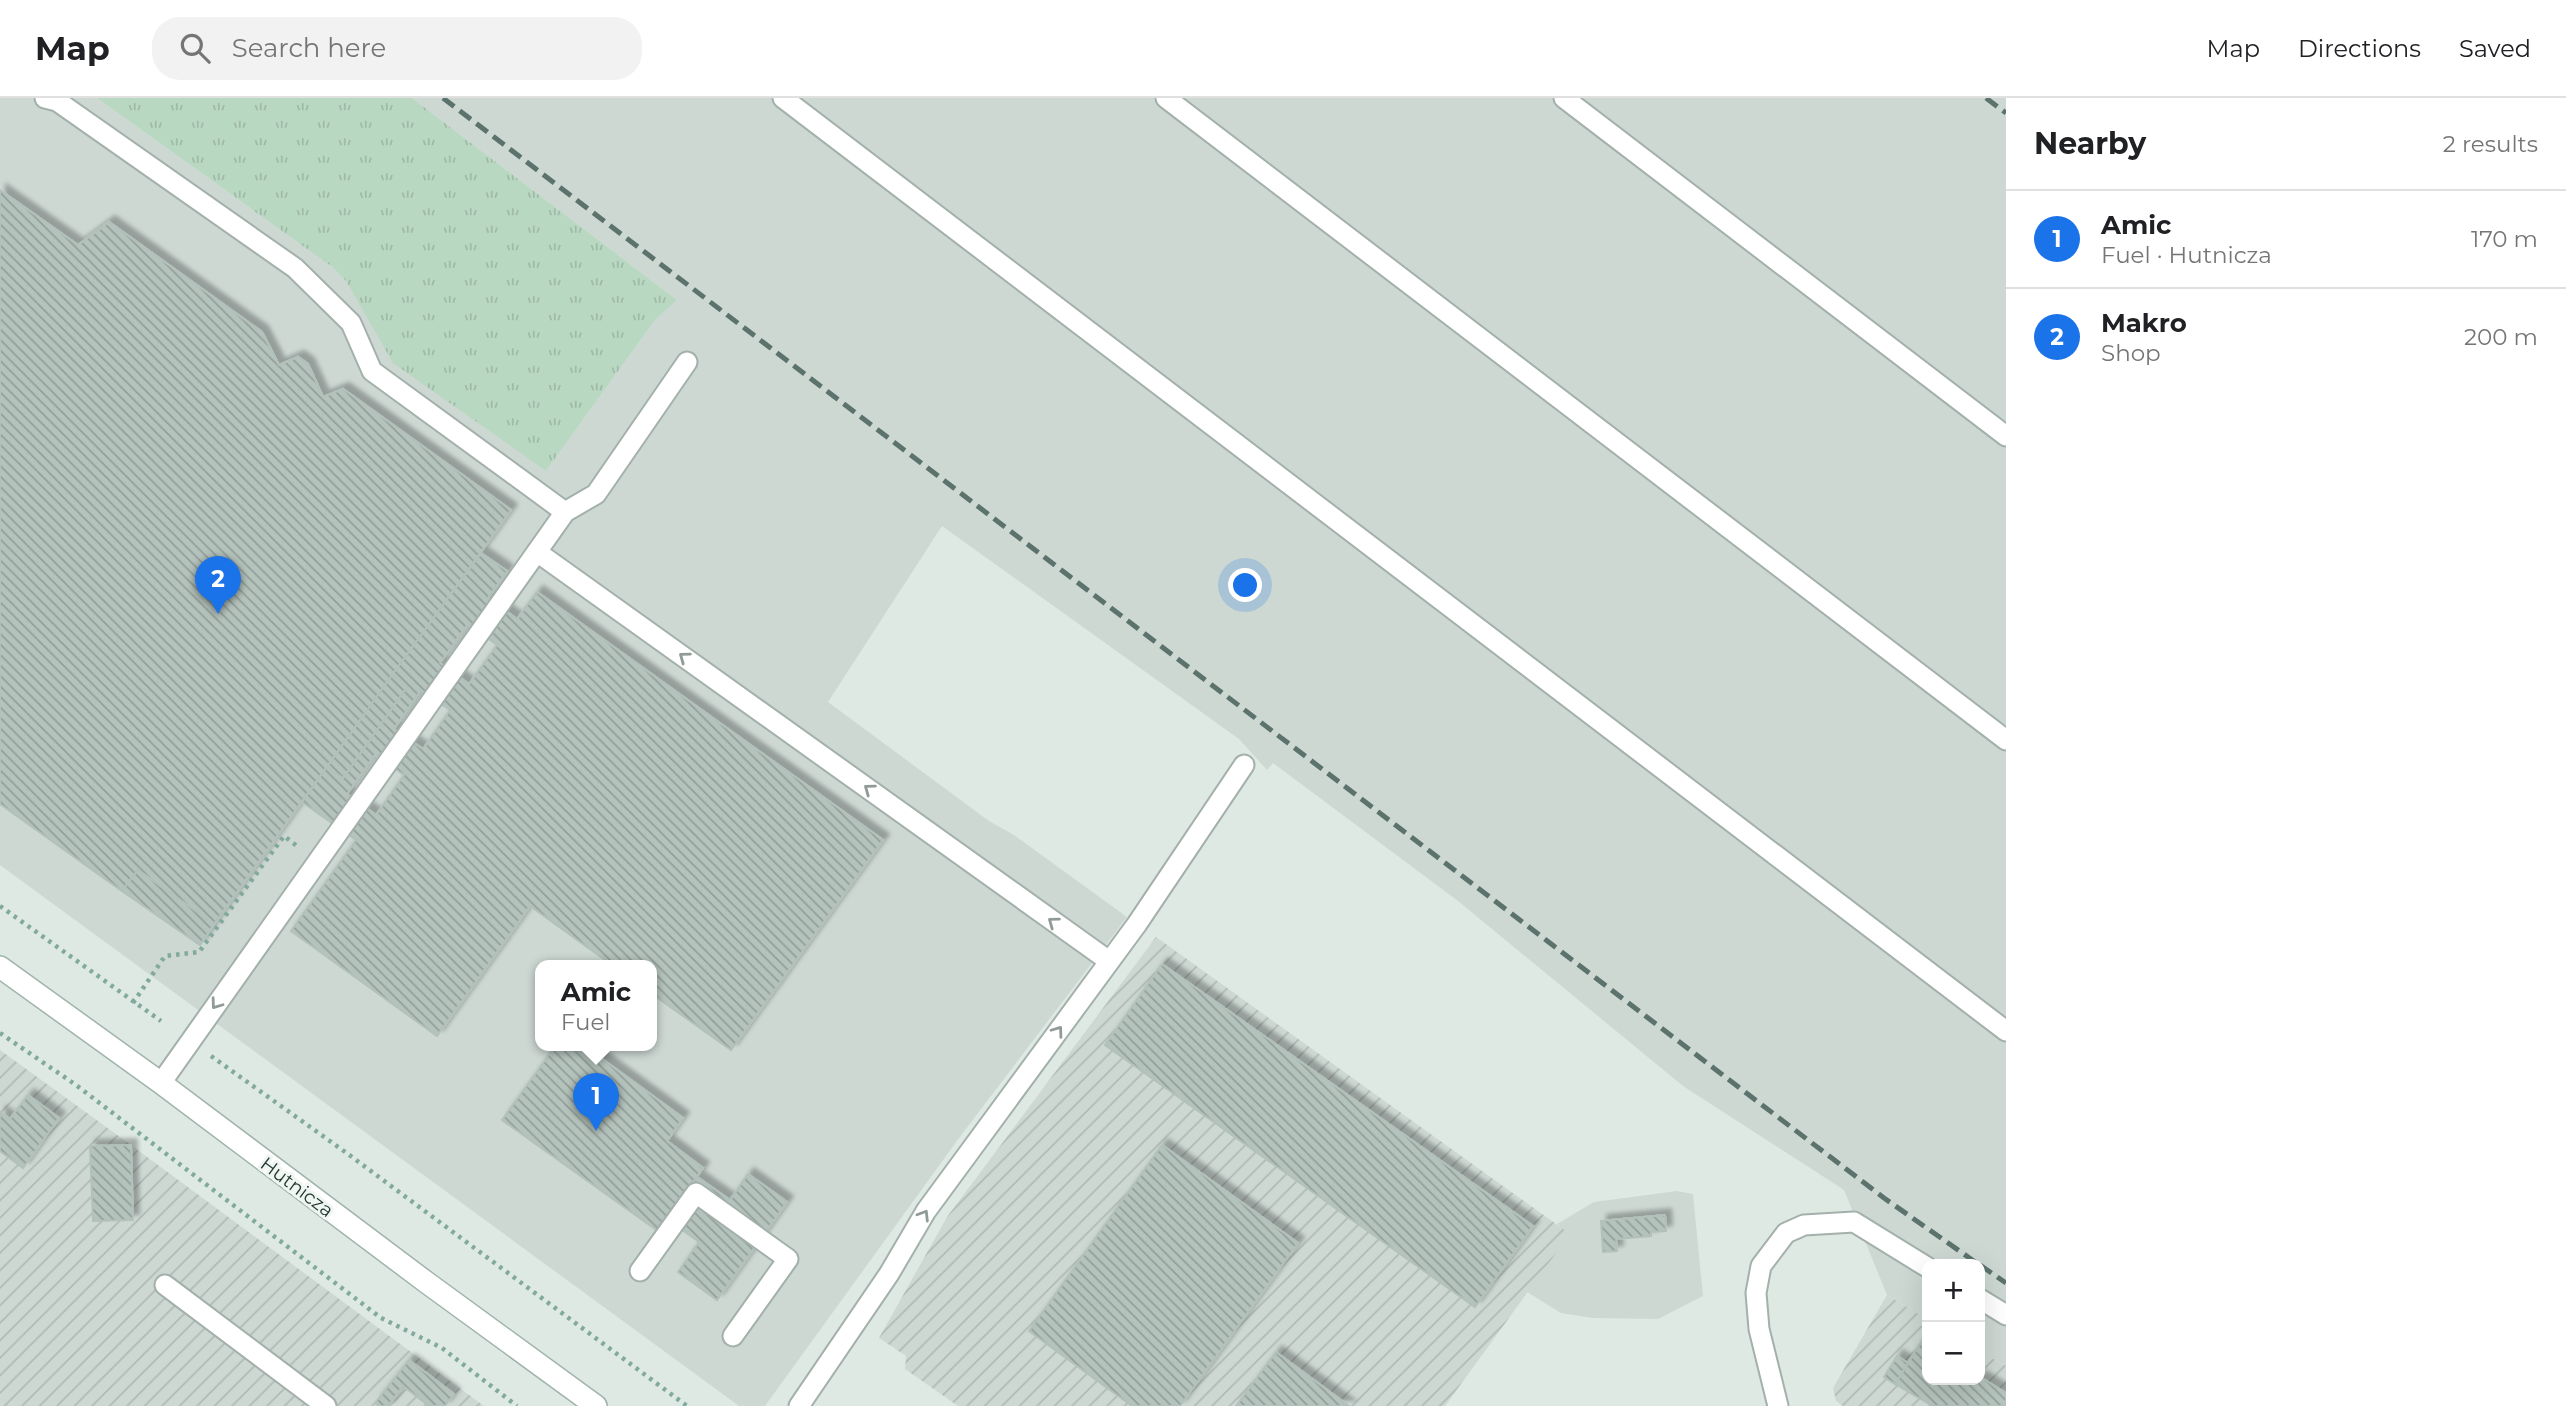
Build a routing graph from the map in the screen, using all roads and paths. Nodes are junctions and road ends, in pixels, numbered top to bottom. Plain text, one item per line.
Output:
1 (45, 98) edge
2 (783, 98) edge
3 (1166, 98) edge
4 (1564, 98) edge
5 (687, 362) dead end
6 (2006, 436) edge
7 (565, 512) junction
8 (537, 552) junction
9 (2006, 740) edge
10 (1244, 765) dead end
11 (317, 860) junction
12 (0, 906) edge
13 (1109, 961) junction
14 (0, 967) edge
15 (133, 1003) junction
16 (161, 1021) dead end
17 (2006, 1031) edge
18 (0, 1032) edge
19 (209, 1055) dead end
20 (161, 1083) junction
21 (1922, 1264) edge
22 (640, 1271) dead end
23 (165, 1285) dead end
24 (1985, 1302) edge
25 (2006, 1315) edge
26 (733, 1336) dead end
27 (326, 1406) edge
28 (517, 1406) edge
29 (596, 1406) edge
30 (687, 1406) edge
31 (799, 1406) edge
32 (1778, 1406) edge

1 - 7 lane
2 - 17 lane
3 - 9 lane
4 - 6 lane
5 - 7 lane
7 - 8 lane
8 - 11 lane
13 -> 8 lane
10 - 13 lane
11 - 15 path
11 -> 20 lane
12 - 15 path
31 -> 13 lane
14 - 20 main road, Hutnicza
15 - 16 path
18 - 28 path
19 - 30 path
20 - 29 main road, Hutnicza
21 - 32 lane
22 - 26 lane
23 - 27 lane
24 - 25 lane

